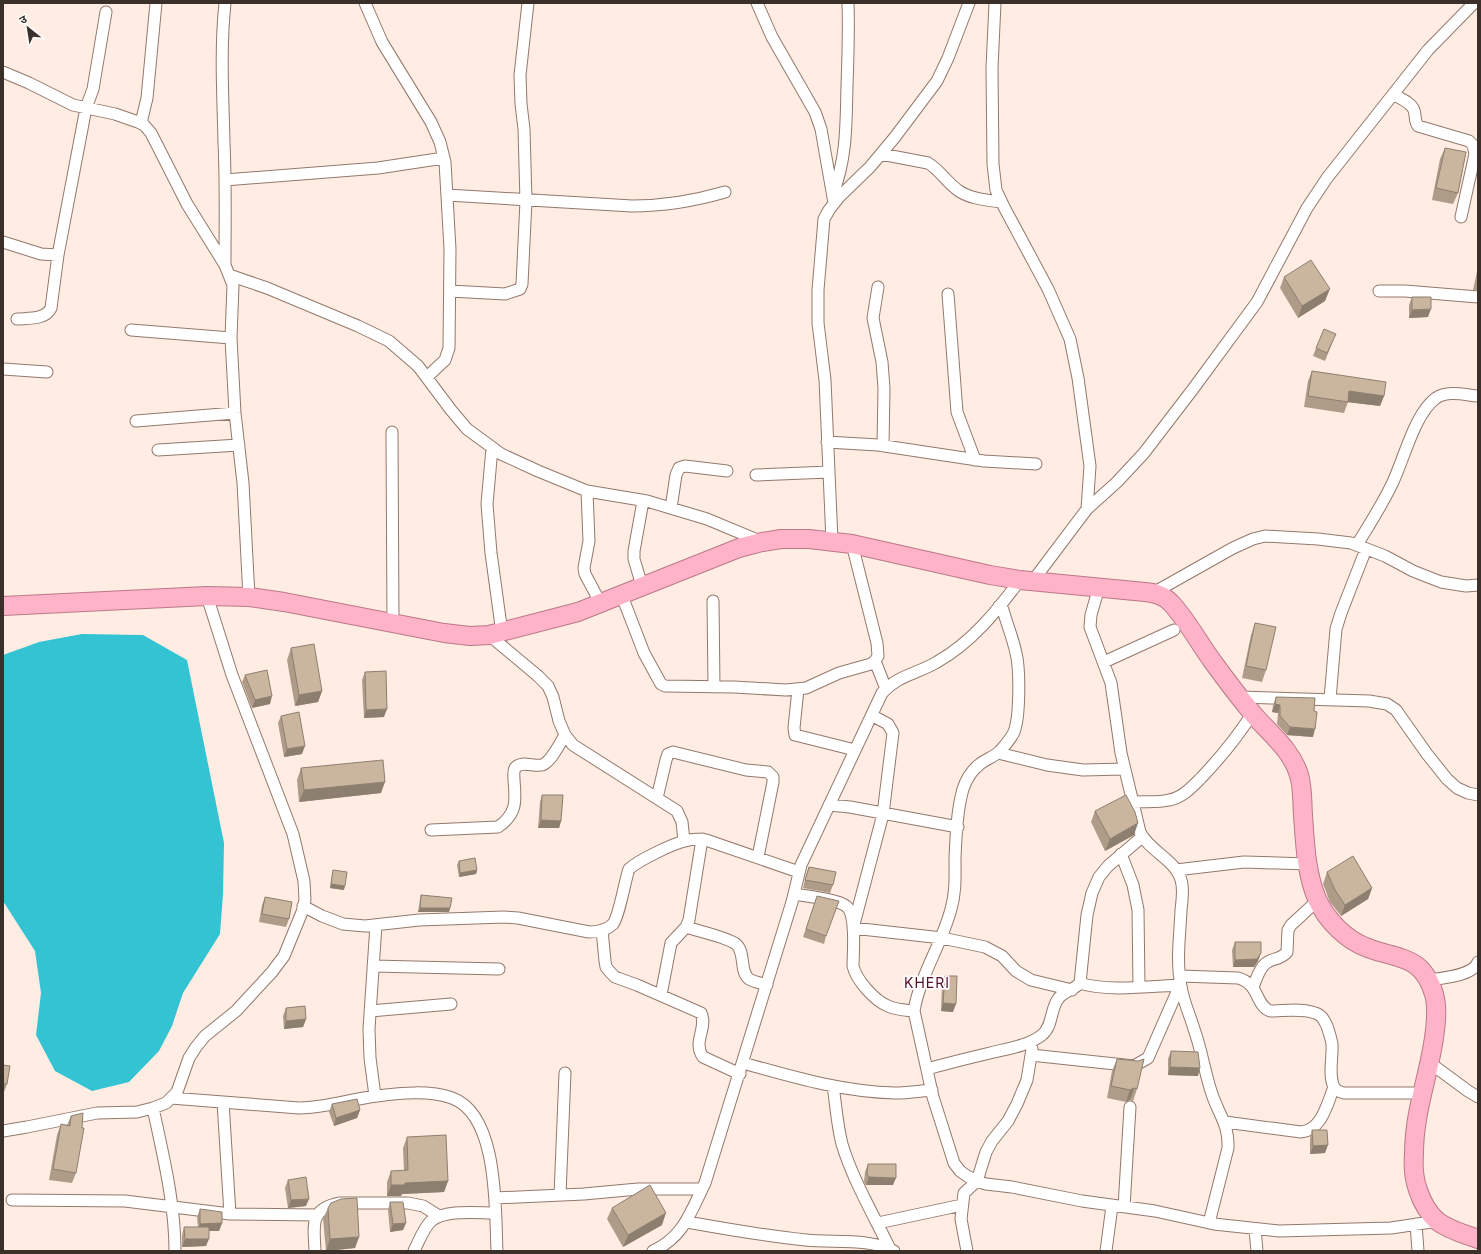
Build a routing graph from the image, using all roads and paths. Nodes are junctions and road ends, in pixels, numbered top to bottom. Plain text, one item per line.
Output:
1 (156, 3) edge
2 (225, 3) edge
3 (365, 3) edge
4 (528, 3) edge
5 (757, 3) edge
6 (848, 3) edge
7 (969, 3) edge
8 (995, 3) edge
9 (1474, 3) edge
10 (106, 12) dead end
11 (3, 72) edge
12 (1393, 94) junction
13 (86, 108) junction
14 (141, 123) junction
15 (881, 154) junction
16 (444, 158) junction
17 (225, 180) junction
18 (725, 192) dead end
19 (447, 195) junction
20 (833, 198) junction
21 (526, 201) junction
22 (1002, 202) junction
23 (1461, 217) dead end
24 (3, 242) edge
25 (58, 255) junction
26 (227, 270) junction
27 (878, 287) dead end
28 (450, 291) junction
29 (1379, 291) dead end
30 (948, 294) dead end
31 (1478, 297) edge
32 (18, 319) dead end
33 (131, 330) dead end
34 (231, 338) junction
35 (3, 369) edge
36 (47, 372) dead end
37 (427, 377) junction
38 (1478, 396) edge
39 (235, 414) junction
40 (136, 421) dead end
41 (392, 432) dead end
42 (827, 442) junction
43 (239, 445) junction
44 (883, 446) junction
45 (492, 448) junction
46 (158, 450) dead end
47 (975, 460) junction
48 (1036, 464) dead end
49 (727, 471) dead end
50 (829, 472) junction
51 (756, 475) dead end
52 (587, 491) junction
53 (643, 501) junction
54 (671, 508) junction
55 (1087, 508) junction
56 (832, 541) junction
57 (762, 542) junction
58 (852, 544) junction
59 (1362, 547) junction
60 (1026, 581) junction
61 (1478, 585) edge
62 (642, 586) junction
63 (1099, 587) junction
64 (1153, 593) junction
65 (207, 596) junction
66 (249, 596) junction
67 (622, 596) junction
68 (713, 601) dead end
69 (601, 604) junction
70 (3, 606) edge
71 (999, 606) junction
72 (393, 624) junction
73 (1174, 630) dead end
74 (495, 634) junction
75 (875, 661) junction
76 (1104, 662) junction
77 (714, 687) junction
78 (798, 689) junction
79 (886, 689) junction
80 (1240, 698) junction
81 (1330, 699) junction
82 (1252, 714) junction
83 (871, 716) junction
84 (565, 736) junction
85 (855, 750) junction
86 (998, 753) junction
87 (1124, 769) junction
88 (1478, 794) edge
89 (657, 798) junction
90 (1132, 802) junction
91 (829, 805) junction
92 (883, 814) junction
93 (958, 827) junction
94 (432, 830) dead end
95 (1142, 837) junction
96 (702, 839) junction
97 (684, 841) junction
98 (1121, 854) junction
99 (758, 857) junction
100 (1308, 864) junction
101 (1176, 870) junction
102 (799, 872) junction
103 (794, 894) junction
104 (1318, 901) junction
105 (303, 906) junction
106 (376, 925) junction
107 (686, 927) junction
108 (853, 928) junction
109 (602, 930) junction
110 (942, 938) junction
111 (1478, 962) edge
112 (373, 966) junction
113 (499, 969) dead end
114 (1180, 980) junction
115 (1429, 980) junction
116 (767, 986) junction
117 (1076, 986) junction
118 (1139, 987) junction
119 (1253, 987) junction
120 (661, 995) junction
121 (451, 1004) dead end
122 (370, 1011) junction
123 (914, 1011) junction
124 (1035, 1039) junction
125 (1031, 1055) junction
126 (1430, 1063) junction
127 (741, 1068) junction
128 (927, 1069) junction
129 (565, 1073) dead end
130 (833, 1086) junction
131 (1334, 1087) junction
132 (932, 1090) junction
133 (1421, 1093) junction
134 (375, 1096) junction
135 (1478, 1097) edge
136 (171, 1098) junction
137 (223, 1102) junction
138 (1130, 1107) dead end
139 (153, 1108) junction
140 (1225, 1122) junction
141 (3, 1131) edge
142 (977, 1182) junction
143 (702, 1189) junction
144 (560, 1195) junction
145 (495, 1198) junction
146 (12, 1200) dead end
147 (962, 1205) junction
148 (172, 1206) junction
149 (1118, 1206) junction
150 (495, 1213) junction
151 (230, 1214) junction
152 (317, 1215) junction
153 (439, 1216) junction
154 (1438, 1221) junction
155 (687, 1222) junction
156 (878, 1223) junction
157 (1209, 1223) junction
158 (1416, 1224) junction
159 (1255, 1229) junction
160 (1478, 1239) edge
161 (665, 1248) edge
162 (892, 1250) edge
163 (1255, 1250) edge
164 (175, 1251) edge
165 (315, 1251) edge
166 (414, 1251) edge
167 (497, 1251) edge
168 (653, 1251) edge
169 (967, 1251) edge
170 (1106, 1251) edge
171 (1418, 1251) edge

1 - 14 street
2 - 17 street
3 - 16 street
4 - 21 street
5 - 20 street
6 - 20 street
7 - 15 street
8 - 22 street
9 - 12 street
10 - 13 street
11 - 13 street
12 - 23 street
12 - 55 street
13 - 14 street
13 - 25 street
14 - 26 street
15 - 20 street
15 - 22 street
16 - 17 street
16 - 19 street
17 - 26 street
18 - 21 street
19 - 21 street
19 - 28 street
20 - 42 street
21 - 28 street
22 - 55 street
24 - 25 street
25 - 32 street
26 - 34 street
26 - 37 street
27 - 44 street
28 - 37 street
29 - 31 street
30 - 47 street
33 - 34 street
34 - 39 street
35 - 36 street
37 - 45 street
38 - 59 street
39 - 40 street
39 - 43 street
41 - 72 street
42 - 44 street
42 - 50 street
43 - 46 street
43 - 66 street
44 - 47 street
45 - 52 street
45 - 74 street
47 - 48 street
49 - 54 street
50 - 51 street
50 - 56 street
52 - 53 street
52 - 69 street
53 - 54 street
53 - 62 street
54 - 57 street
55 - 60 street
56 - 57 highway
56 - 58 highway
57 - 62 highway
58 - 60 highway
58 - 75 street
59 - 61 street
59 - 64 street
59 - 81 street
60 - 63 highway
60 - 71 street
62 - 67 highway
63 - 64 highway
63 - 76 street
64 - 80 highway
65 - 66 highway
65 - 70 highway
65 - 105 street
66 - 72 highway
67 - 69 highway
67 - 77 street
68 - 77 street
69 - 74 highway
71 - 79 street
71 - 86 street
72 - 74 highway
73 - 76 street
74 - 84 street
75 - 78 street
75 - 79 street
76 - 87 street
77 - 78 street
78 - 85 street
79 - 83 street
80 - 81 street
80 - 82 highway
81 - 88 street
82 - 90 street
82 - 100 highway
83 - 85 street
83 - 92 street
84 - 89 street
84 - 94 street
85 - 91 street
86 - 87 street
86 - 93 street
87 - 90 street
89 - 97 street
89 - 99 street
90 - 95 street
91 - 92 street
91 - 102 street
92 - 93 street
92 - 108 street
93 - 110 street
95 - 98 street
95 - 101 street
96 - 97 street
96 - 99 street
96 - 107 street
97 - 109 street
98 - 117 street
98 - 118 street
99 - 102 street
100 - 101 street
100 - 104 highway
101 - 114 street
102 - 103 street
103 - 108 street
103 - 116 street
104 - 115 highway
104 - 119 street
105 - 106 street
105 - 136 street
106 - 109 street
106 - 112 street
107 - 116 street
107 - 120 street
108 - 110 street
108 - 123 street
109 - 120 street
110 - 117 street
110 - 123 street
111 - 115 street
112 - 113 street
112 - 122 street
114 - 118 street
114 - 119 street
114 - 125 street
114 - 140 street
115 - 126 highway
116 - 127 street
117 - 118 street
117 - 124 street
119 - 131 street
120 - 127 street
121 - 122 street
122 - 134 street
123 - 128 street
124 - 125 street
124 - 128 street
125 - 142 street
126 - 133 highway
126 - 135 street
127 - 130 street
127 - 143 street
128 - 132 street
129 - 144 street
130 - 132 street
130 - 156 street
131 - 133 street
131 - 140 street
132 - 142 street
133 - 154 highway
134 - 137 street
134 - 145 street
136 - 137 street
136 - 139 street
137 - 151 street
138 - 149 street
139 - 141 street
139 - 148 street
140 - 157 street
142 - 147 street
142 - 149 street
143 - 144 street
143 - 155 street
144 - 145 street
145 - 150 street
146 - 148 street
147 - 156 street
147 - 169 street
148 - 151 street
148 - 164 street
149 - 157 street
149 - 170 street
150 - 153 street
150 - 167 street
151 - 152 street
152 - 153 street
152 - 165 street
153 - 166 street
154 - 158 street
154 - 160 highway
155 - 161 street
155 - 162 street
156 - 162 street
157 - 159 street
158 - 159 street
158 - 171 street
159 - 163 street
161 - 168 street

